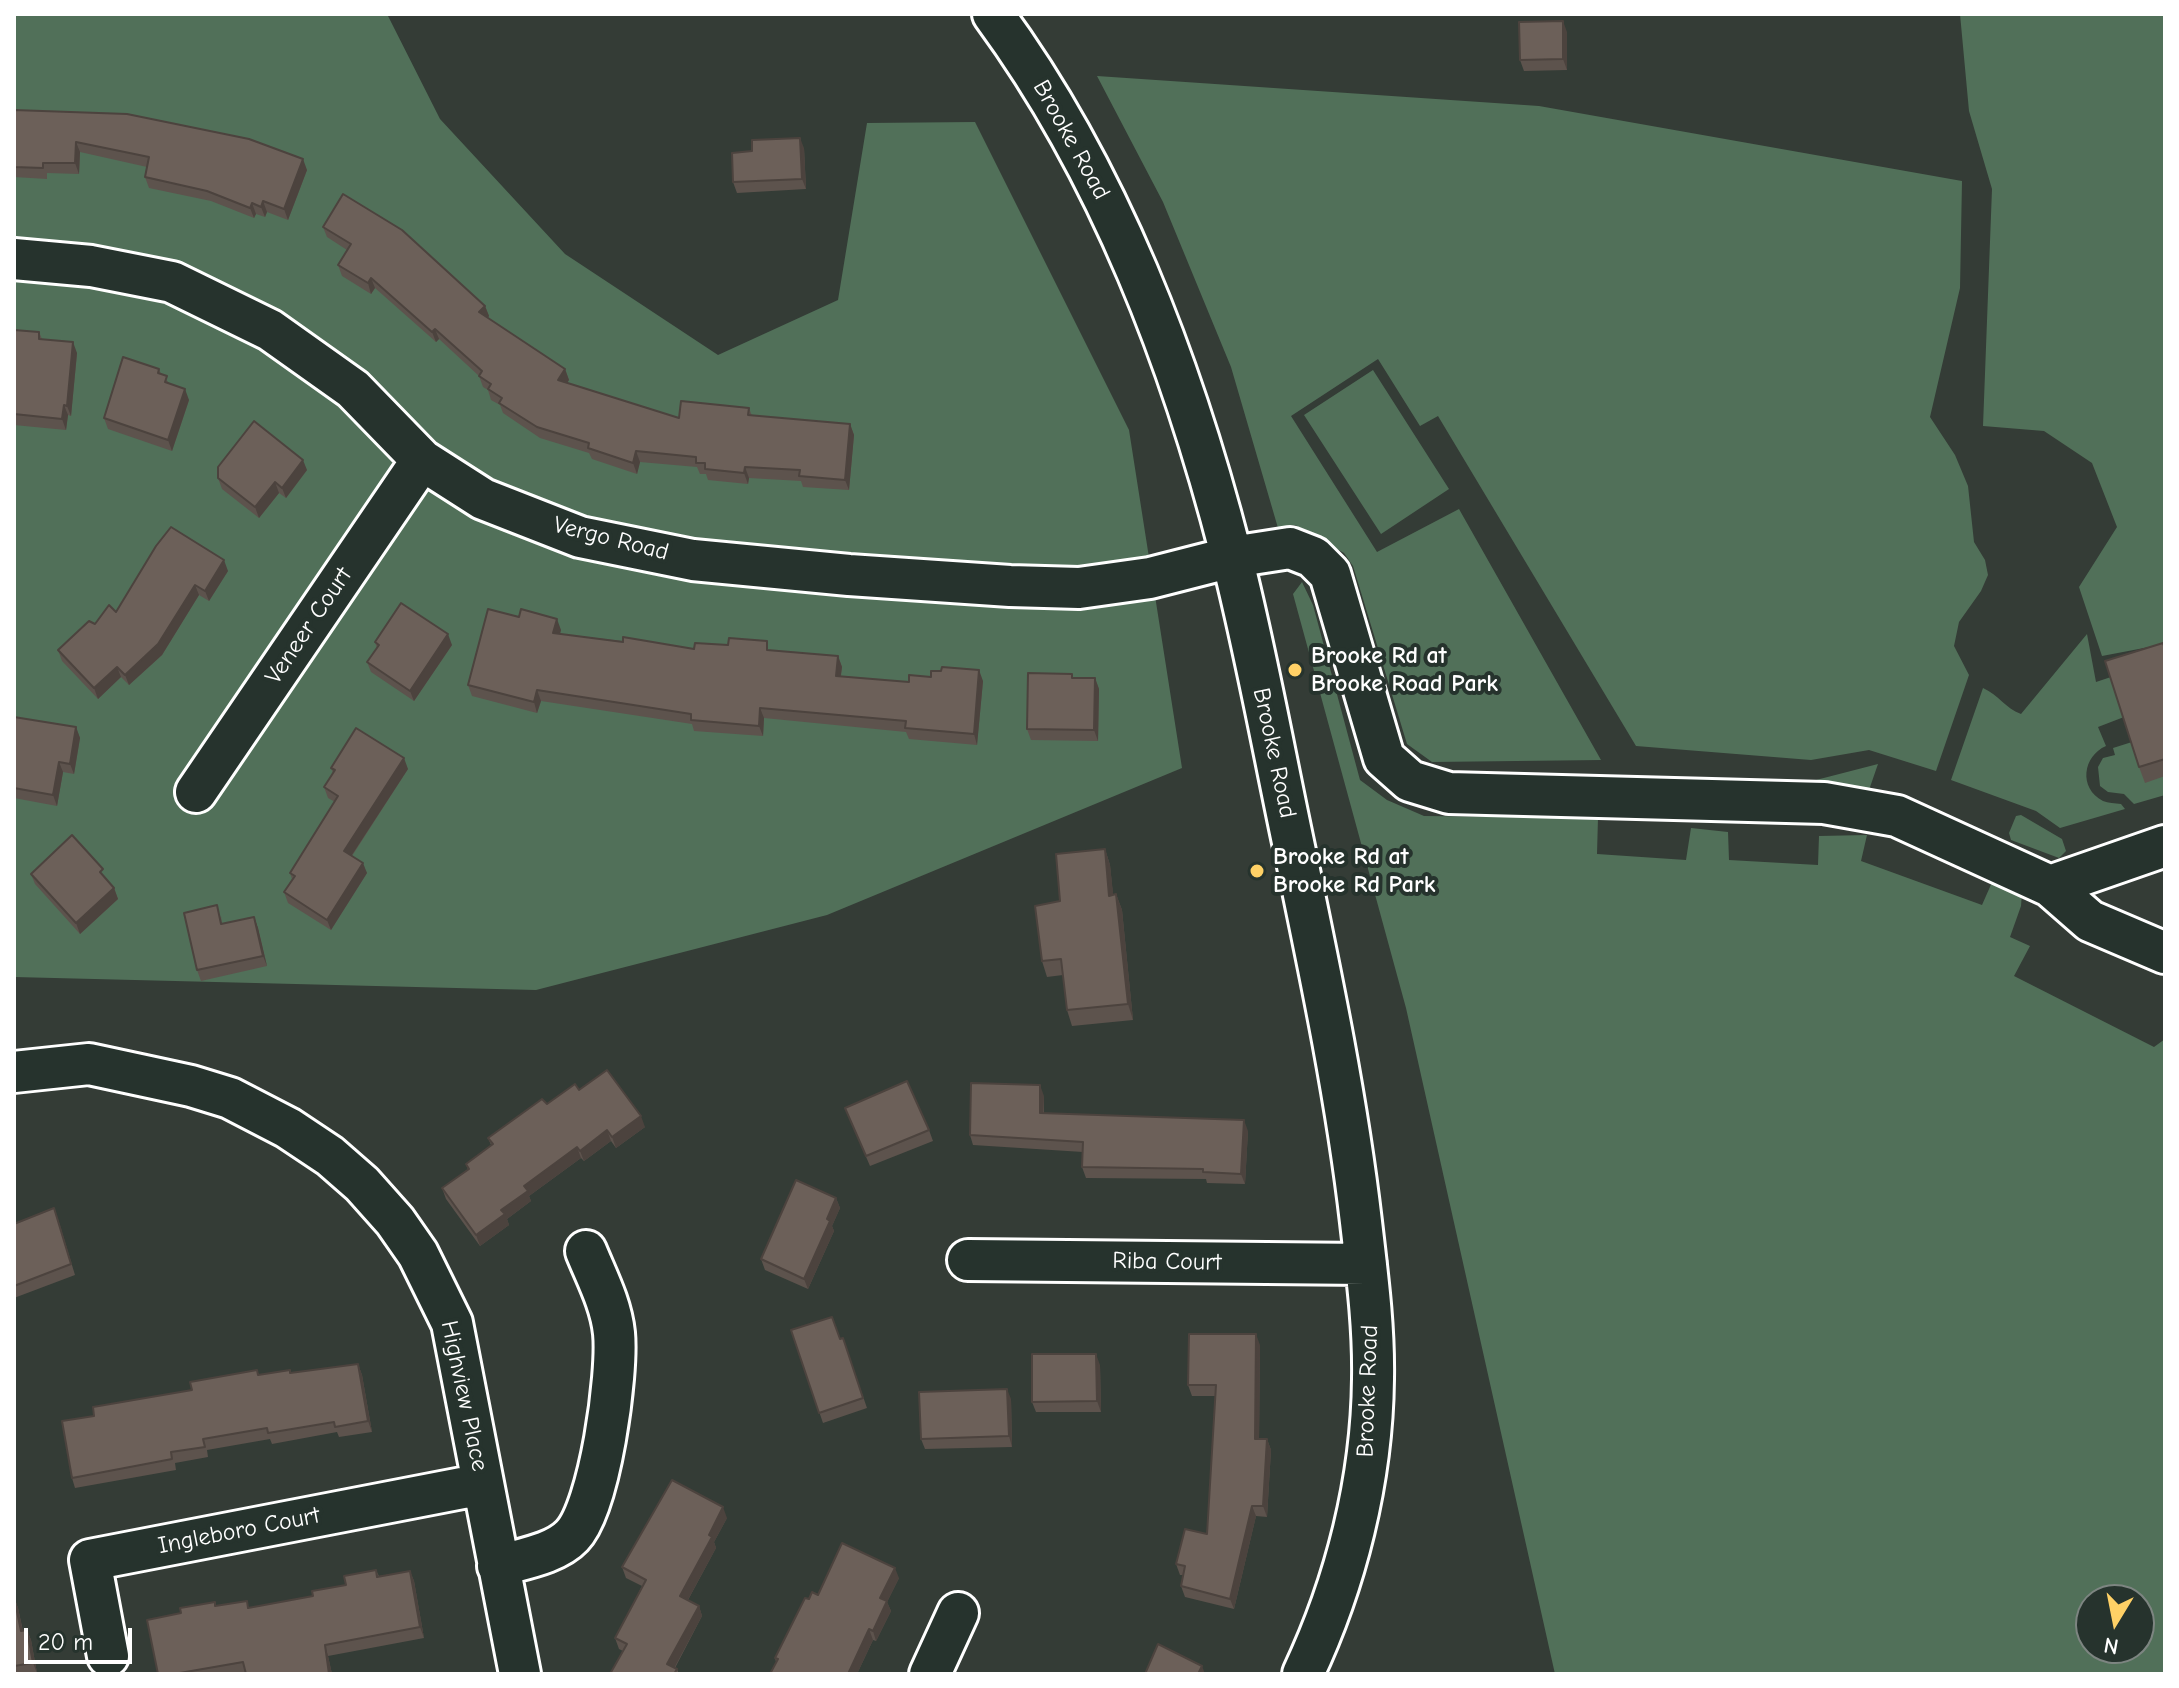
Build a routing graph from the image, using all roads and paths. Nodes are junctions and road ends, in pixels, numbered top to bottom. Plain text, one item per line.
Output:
1 (993, 14) edge
2 (14, 259) edge
3 (422, 460) junction
4 (1232, 557) junction
5 (196, 792) dead end
6 (2165, 846) edge
7 (2050, 886) junction
8 (2165, 953) edge
9 (14, 1072) edge
10 (586, 1251) dead end
11 (968, 1260) dead end
12 (1366, 1264) junction
13 (483, 1484) junction
14 (498, 1566) junction
15 (958, 1613) dead end
16 (108, 1656) dead end
17 (520, 1674) edge
18 (930, 1674) edge
19 (1303, 1674) edge

1 - 4 street, Brooke Road
2 - 3 street, Vergo Road
3 - 4 street, Vergo Road
3 - 5 street, Veneer Court
4 - 7 street, Vergo Road
4 - 12 street, Brooke Road
6 - 7 street
7 - 8 street, Vergo Road
9 - 13 street, Highview Place
10 - 14 street
11 - 12 street, Riba Court
12 - 19 street, Brooke Road
13 - 14 street, Highview Place
13 - 16 street, Ingleboro Court
14 - 17 street, Highview Place
15 - 18 street

